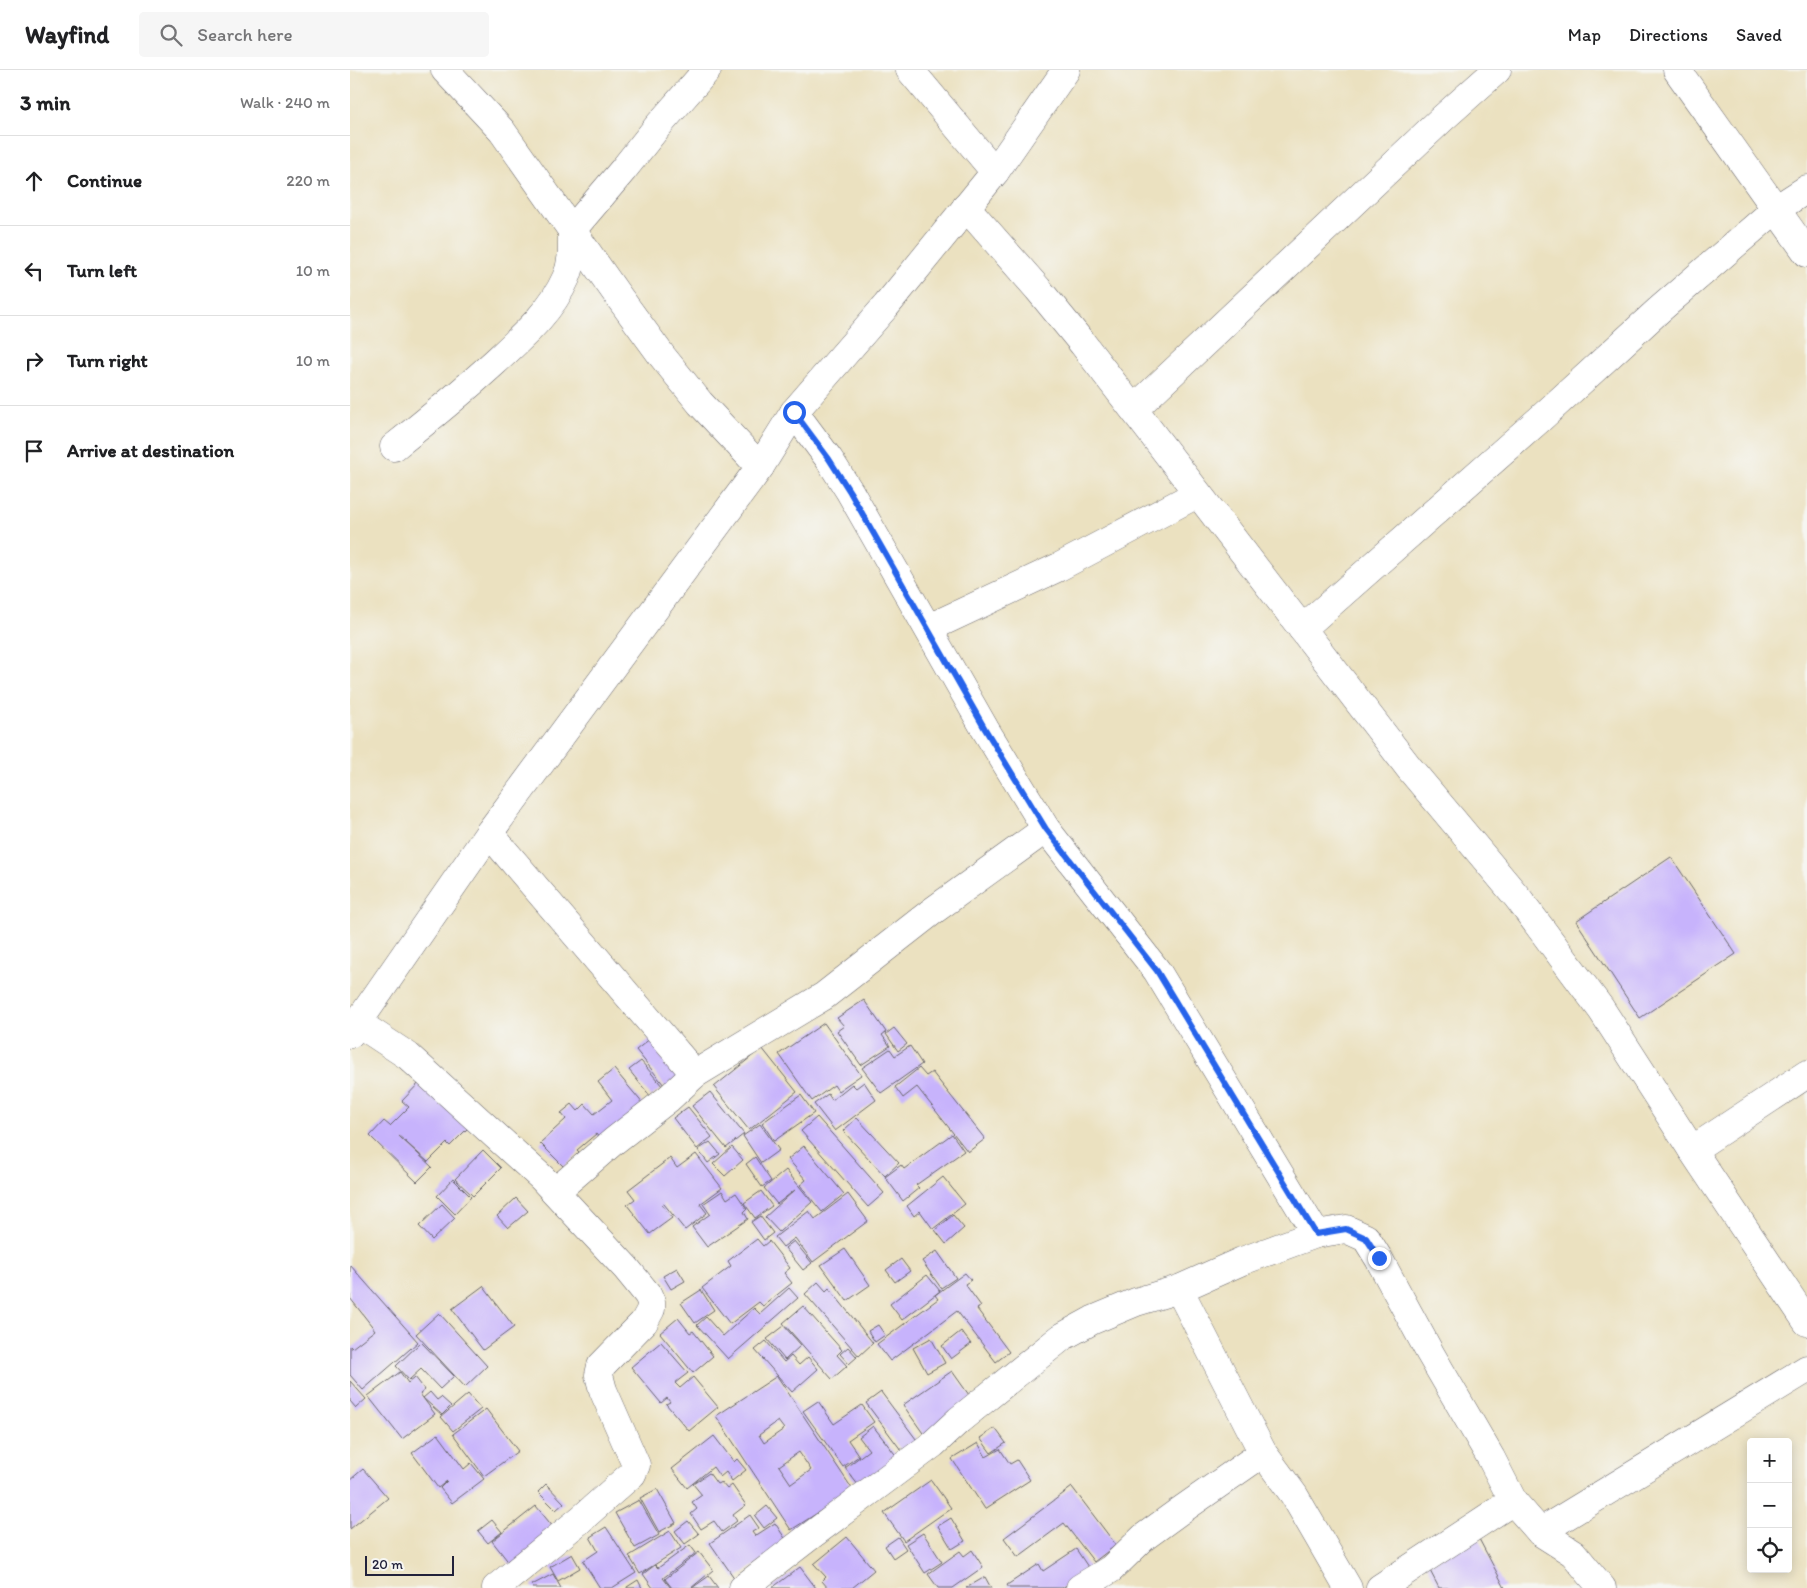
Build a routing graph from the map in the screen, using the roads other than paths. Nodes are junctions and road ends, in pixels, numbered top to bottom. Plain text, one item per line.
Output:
1 (445, 70) edge
2 (707, 70) edge
3 (910, 70) edge
4 (1066, 70) edge
5 (1497, 70) edge
6 (1677, 70) edge
7 (995, 172) junction
8 (1807, 189) edge
9 (966, 207) junction
10 (1776, 209) junction
11 (572, 230) junction
12 (1807, 253) edge
13 (1134, 409) junction
14 (794, 412) junction
15 (394, 447) dead end
16 (760, 467) junction
17 (1197, 494) junction
18 (929, 628) junction
19 (1302, 629) junction
20 (1046, 829) junction
21 (489, 833) junction
22 (354, 1028) edge
23 (695, 1074) junction
24 (1807, 1074) edge
25 (1692, 1150) junction
26 (556, 1191) junction
27 (1316, 1234) junction
28 (1179, 1289) junction
29 (1807, 1322) edge
30 (1807, 1369) edge
31 (1262, 1453) junction
32 (1513, 1501) junction
33 (1540, 1532) junction
34 (496, 1588) edge
35 (743, 1588) edge
36 (1080, 1588) edge
37 (1348, 1588) edge
38 (1380, 1588) edge
39 (1602, 1588) edge

1 - 11 street
2 - 11 street
3 - 7 street
4 - 7 street
5 - 13 street
6 - 10 street
7 - 9 street
8 - 10 street
9 - 13 street
9 - 14 street
10 - 12 street
10 - 19 street
11 - 15 street
11 - 16 street
13 - 17 street
14 - 16 street
14 - 18 street
16 - 21 street
17 - 18 street
17 - 19 street
18 - 20 street
19 - 25 street
20 - 23 street
20 - 27 street
21 - 22 street
21 - 23 street
22 - 26 street
23 - 26 street
24 - 25 street
25 - 29 street
26 - 34 street
27 - 28 street
27 - 32 street
28 - 31 street
28 - 35 street
30 - 33 street
31 - 36 street
31 - 37 street
32 - 33 street
32 - 38 street
33 - 39 street

